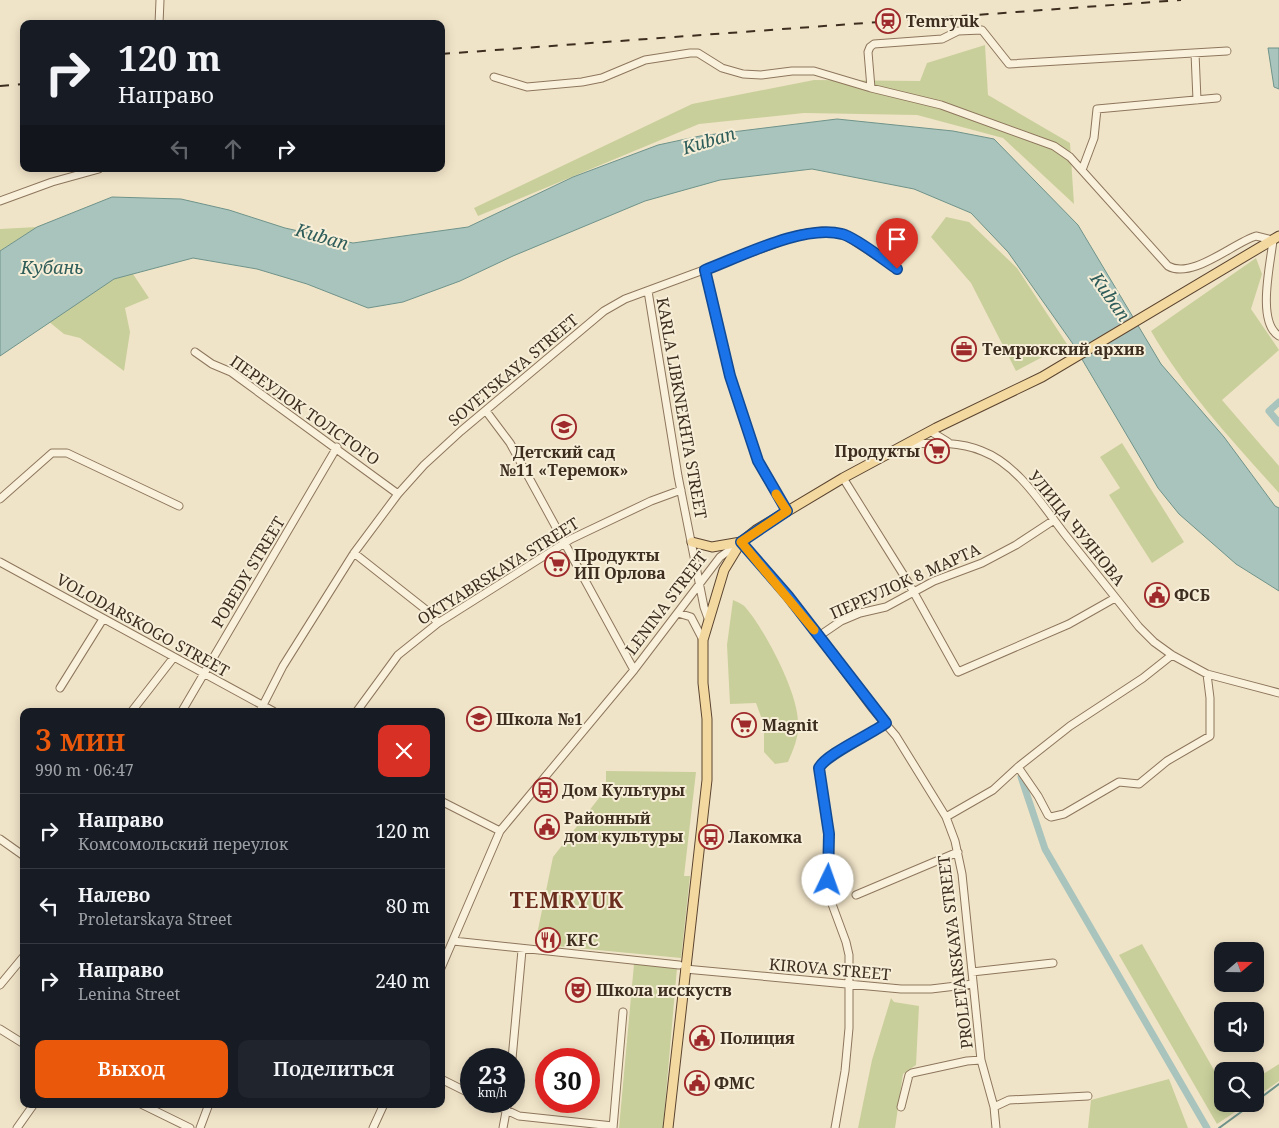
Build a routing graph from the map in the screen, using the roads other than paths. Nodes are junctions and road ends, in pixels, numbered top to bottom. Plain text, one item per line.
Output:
1 (160, 0) edge
2 (159, 20) edge
3 (1227, 51) dead end
4 (1195, 53) junction
5 (494, 76) dead end
6 (871, 88) junction
7 (1217, 98) dead end
8 (1198, 100) junction
9 (1082, 170) junction
10 (88, 172) edge
11 (0, 201) edge
12 (1276, 238) edge
13 (897, 269) dead end
14 (705, 270) junction
15 (648, 290) junction
16 (1279, 336) edge
17 (195, 352) dead end
18 (486, 411) junction
19 (930, 431) junction
20 (950, 443) junction
21 (903, 444) junction
22 (337, 448) junction
23 (843, 478) junction
24 (681, 490) junction
25 (398, 494) junction
26 (0, 499) edge
27 (179, 506) dead end
28 (787, 511) junction
29 (1054, 520) junction
30 (564, 542) junction
31 (692, 542) junction
32 (741, 542) junction
33 (354, 553) junction
34 (0, 562) edge
35 (700, 583) junction
36 (913, 593) junction
37 (1115, 598) junction
38 (678, 613) junction
39 (708, 618) junction
40 (103, 619) junction
41 (438, 623) junction
42 (819, 636) junction
43 (703, 640) junction
44 (1172, 655) junction
45 (174, 657) junction
46 (634, 670) junction
47 (203, 673) junction
48 (1207, 674) junction
49 (60, 688) dead end
50 (1279, 693) edge
51 (134, 708) edge
52 (184, 708) edge
53 (261, 708) edge
54 (359, 708) edge
55 (886, 723) junction
56 (1018, 767) junction
57 (445, 802) edge
58 (946, 817) junction
59 (500, 831) junction
60 (0, 839) edge
61 (958, 852) junction
62 (20, 853) edge
63 (856, 894) dead end
64 (453, 942) junction
65 (522, 950) junction
66 (445, 959) edge
67 (20, 961) edge
68 (1053, 963) dead end
69 (682, 967) junction
70 (972, 972) junction
71 (973, 984) junction
72 (0, 985) edge
73 (849, 985) junction
74 (623, 1012) dead end
75 (0, 1029) edge
76 (20, 1042) edge
77 (513, 1048) edge
78 (981, 1060) junction
79 (445, 1082) edge
80 (460, 1089) edge
81 (1088, 1096) dead end
82 (994, 1106) junction
83 (901, 1107) dead end
84 (31, 1108) edge
85 (149, 1108) edge
86 (208, 1108) edge
87 (382, 1108) edge
88 (506, 1113) edge
89 (511, 1113) edge
90 (613, 1127) edge
91 (17, 1128) edge
92 (190, 1128) edge
93 (200, 1128) edge
94 (373, 1128) edge
95 (503, 1128) edge
96 (668, 1128) edge
97 (835, 1128) edge
98 (996, 1128) edge

1 - 2 street
3 - 4 street
4 - 6 street
4 - 8 street
5 - 6 street
6 - 9 street
7 - 8 street
8 - 9 street
9 - 12 street
10 - 11 street
12 - 16 street
12 - 19 main road, LENINA STREET
13 - 14 street, SOVETSKAYA STREET
14 - 15 street, SOVETSKAYA STREET
14 - 28 street
15 - 18 street, SOVETSKAYA STREET
15 - 24 street, KARLA LIBKNEKHTA STREET
17 - 22 street, ПЕРЕУЛОК ТОЛСТОГО
18 - 25 street, SOVETSKAYA STREET
18 - 30 street
19 - 20 street, УЛИЦА ЧУЯНОВА
19 - 21 main road, LENINA STREET
20 - 21 street, УЛИЦА ЧУЯНОВА
20 - 29 street, УЛИЦА ЧУЯНОВА
21 - 23 main road, LENINA STREET
22 - 25 street, ПЕРЕУЛОК ТОЛСТОГО
22 - 47 street, POBEDY STREET
23 - 28 main road, LENINA STREET
23 - 36 street
24 - 30 street, OKTYABRSKAYA STREET
24 - 31 street, KARLA LIBKNEKHTA STREET
25 - 33 street, SOVETSKAYA STREET
26 - 27 street
28 - 32 main road, LENINA STREET
29 - 36 street, ПЕРЕУЛОК 8 МАРТА
29 - 37 street, УЛИЦА ЧУЯНОВА
30 - 41 street, OKTYABRSKAYA STREET
30 - 46 street
31 - 32 main road
31 - 35 street, KARLA LIBKNEKHTA STREET
32 - 35 street, LENINA STREET
32 - 39 main road
32 - 42 street, PROLETARSKAYA STREET
33 - 41 street
33 - 53 street, SOVETSKAYA STREET
34 - 40 street, VOLODARSKOGO STREET
35 - 38 street, LENINA STREET
35 - 39 street, KARLA LIBKNEKHTA STREET
36 - 37 street
36 - 42 street, ПЕРЕУЛОК 8 МАРТА
37 - 44 street, УЛИЦА ЧУЯНОВА
38 - 43 street
38 - 46 street, LENINA STREET
39 - 43 main road
40 - 45 street, VOLODARSKOGO STREET
40 - 49 street
41 - 54 street, OKTYABRSKAYA STREET
42 - 55 street, PROLETARSKAYA STREET
43 - 69 main road
44 - 48 street, УЛИЦА ЧУЯНОВА
44 - 56 street
45 - 47 street, VOLODARSKOGO STREET
45 - 51 street
46 - 59 street, LENINA STREET
47 - 52 street, POBEDY STREET
47 - 53 street, VOLODARSKOGO STREET
48 - 50 street, УЛИЦА ЧУЯНОВА
48 - 56 street
55 - 58 street, PROLETARSKAYA STREET
55 - 73 street
56 - 58 street
57 - 59 street
58 - 61 street, PROLETARSKAYA STREET
59 - 64 street, LENINA STREET
60 - 62 street
61 - 63 street
61 - 70 street, PROLETARSKAYA STREET
64 - 65 street, KIROVA STREET
64 - 66 street, LENINA STREET
65 - 69 street, KIROVA STREET
65 - 77 street
67 - 72 street
68 - 70 street
69 - 73 street, KIROVA STREET
69 - 96 main road
70 - 71 street, PROLETARSKAYA STREET
71 - 73 street, KIROVA STREET
71 - 78 street, PROLETARSKAYA STREET
73 - 97 street
74 - 90 street
75 - 76 street
78 - 82 street, PROLETARSKAYA STREET
78 - 83 street
79 - 80 street
81 - 82 street
82 - 98 street, PROLETARSKAYA STREET
84 - 91 street
85 - 92 street
86 - 93 street
87 - 94 street
88 - 95 street
89 - 90 street

